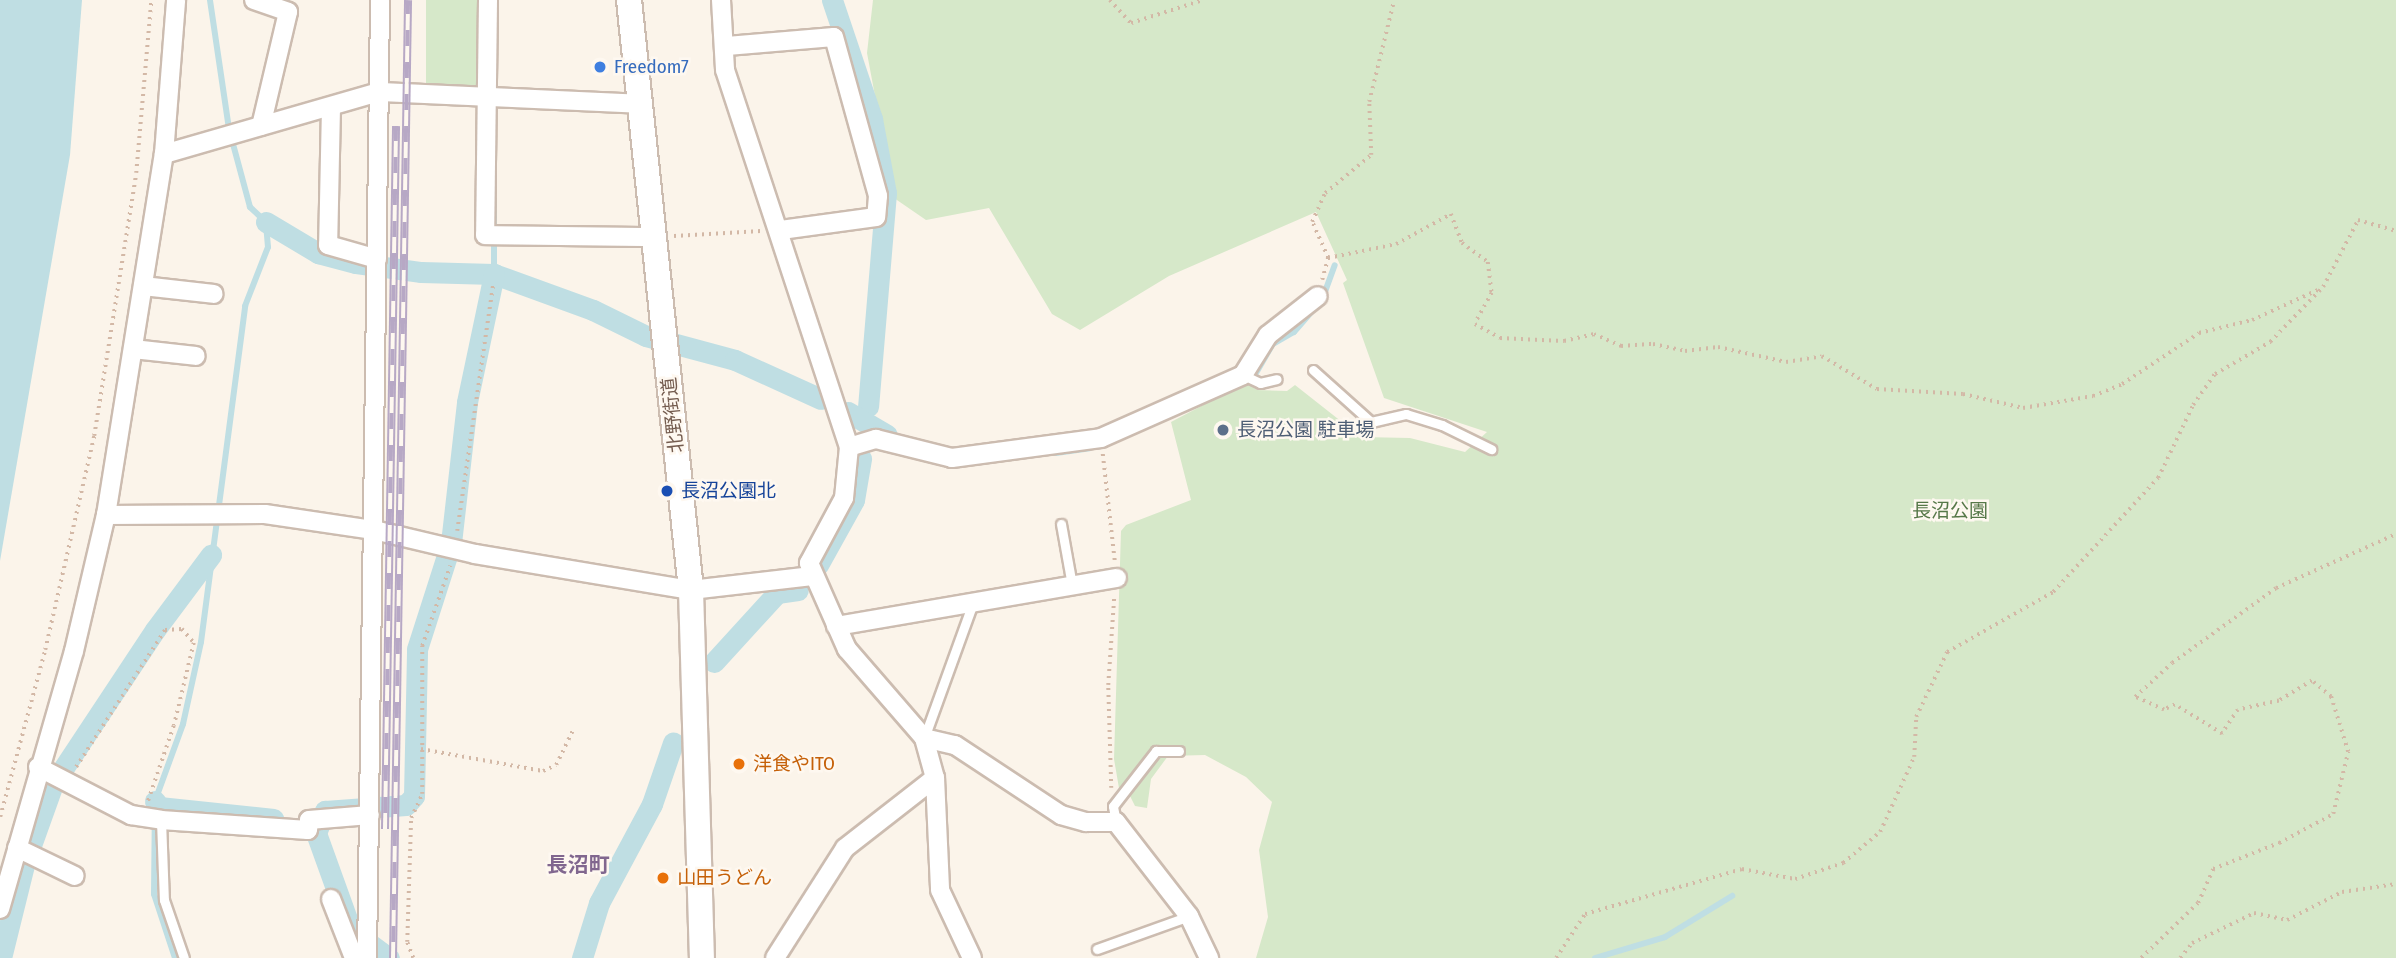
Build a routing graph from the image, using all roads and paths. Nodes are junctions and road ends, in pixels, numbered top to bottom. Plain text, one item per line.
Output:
1 (151, 0) edge
2 (176, 0) edge
3 (254, 0) edge
4 (380, 0) edge
5 (488, 0) edge
6 (629, 0) edge
7 (720, 0) edge
8 (1111, 0) edge
9 (1203, 0) edge
10 (1394, 0) edge
11 (727, 46) junction
12 (379, 92) junction
13 (487, 97) junction
14 (641, 104) junction
15 (331, 107) junction
16 (261, 126) junction
17 (164, 154) junction
18 (781, 230) junction
19 (2396, 231) edge
20 (654, 237) junction
21 (1328, 258) junction
22 (377, 259) junction
23 (493, 284) dead end
24 (143, 286) junction
25 (2323, 287) junction
26 (214, 294) dead end
27 (1318, 296) joint
28 (133, 349) junction
29 (196, 356) dead end
30 (1312, 370) dead end
31 (1243, 375) junction
32 (1277, 379) dead end
33 (1101, 438) junction
34 (849, 447) junction
35 (1491, 449) dead end
36 (106, 515) junction
37 (1061, 524) dead end
38 (374, 530) junction
39 (2396, 534) edge
40 (455, 550) junction
41 (812, 576) junction
42 (1117, 578) junction
43 (1072, 585) junction
44 (691, 590) junction
45 (973, 603) junction
46 (836, 626) junction
47 (574, 729) dead end
48 (924, 738) junction
49 (421, 749) junction
50 (1179, 751) dead end
51 (38, 767) junction
52 (935, 778) junction
53 (67, 780) junction
54 (1114, 814) junction
55 (370, 815) junction
56 (0, 817) edge
57 (152, 818) junction
58 (17, 848) junction
59 (75, 876) dead end
60 (2396, 884) edge
61 (331, 899) dead end
62 (0, 909) edge
63 (1189, 916) junction
64 (1097, 949) dead end
65 (184, 958) edge
66 (354, 958) edge
67 (367, 958) edge
68 (413, 958) edge
69 (702, 958) edge
70 (775, 958) edge
71 (972, 958) edge
72 (1209, 958) edge
73 (1556, 958) edge
74 (2141, 958) edge
75 (2180, 958) edge

1 - 56 path
2 - 17 street
3 - 16 street
4 - 12 street
5 - 13 street
6 - 14 main road, 北野街道
7 - 11 street
8 - 9 path
10 - 21 path
11 - 18 street
11 - 18 street
12 - 13 street
12 - 15 street
12 - 22 street
13 - 14 street
13 - 20 street
14 - 20 main road, 北野街道
15 - 16 street
15 - 22 street
16 - 17 street
17 - 24 street
18 - 20 path
18 - 34 street
19 - 25 path
20 - 44 main road, 北野街道
21 - 25 path
21 - 27 path
22 - 38 street
23 - 40 path
24 - 26 street
24 - 28 street
25 - 73 path
27 - 31 street
28 - 29 street
28 - 36 street
30 - 35 lane
31 - 32 lane
31 - 33 street
33 - 34 street
33 - 42 path
34 - 41 street
36 - 38 street
36 - 51 street
37 - 43 lane
38 - 40 street
38 - 55 street
39 - 74 path
40 - 44 street
40 - 49 path
41 - 44 street
41 - 46 street
42 - 43 street
42 - 54 path
43 - 45 street
44 - 69 main road, 北野街道
45 - 46 street
45 - 48 lane
46 - 48 street
47 - 49 path
48 - 52 street
48 - 54 street
49 - 68 path
50 - 54 lane
51 - 53 street
51 - 58 street
52 - 70 street
52 - 71 street
53 - 57 street
53 - 57 path
54 - 63 street
55 - 57 street
55 - 67 street
57 - 65 lane
58 - 59 street
58 - 62 street
60 - 75 path
61 - 66 street
63 - 64 lane
63 - 72 street

